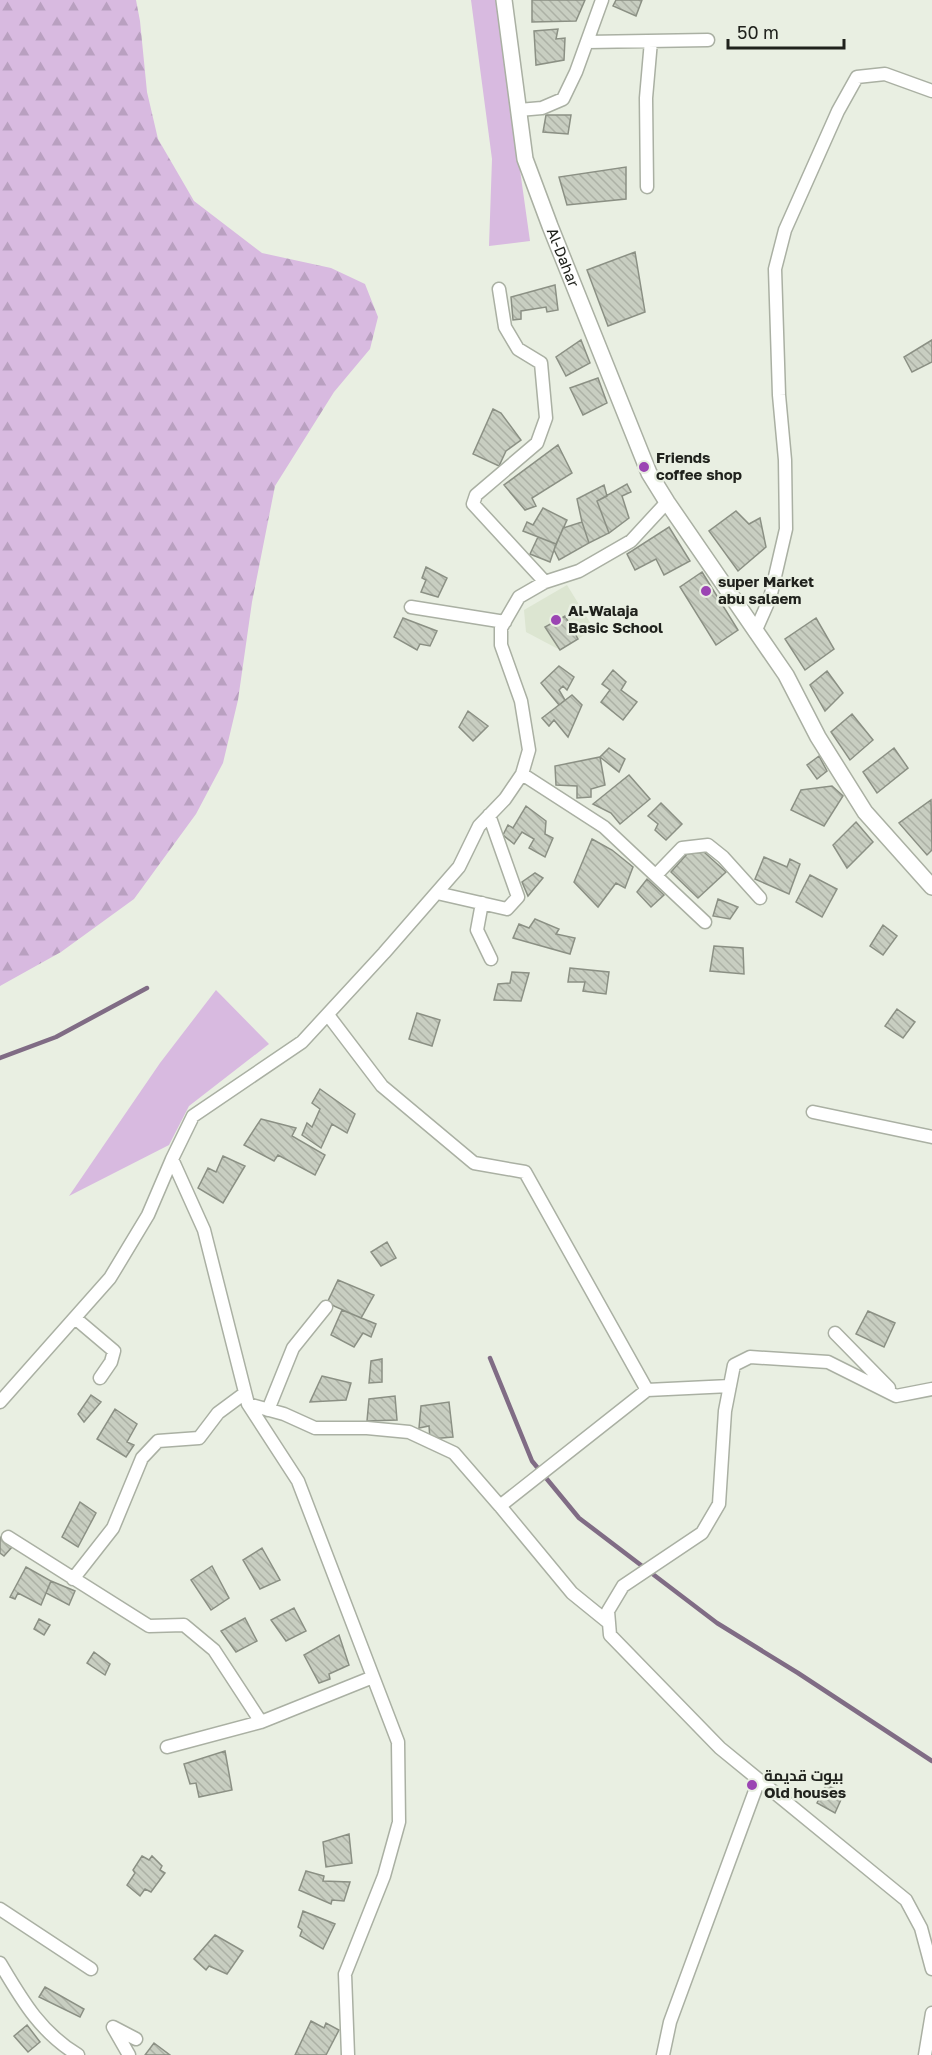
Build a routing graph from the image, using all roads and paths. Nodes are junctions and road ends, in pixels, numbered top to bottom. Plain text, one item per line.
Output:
1 (504, 0) edge
2 (602, 0) edge
3 (708, 40) dead end
4 (651, 41) junction
5 (587, 42) junction
6 (932, 91) edge
7 (519, 110) junction
8 (647, 187) dead end
9 (499, 289) dead end
10 (667, 502) junction
11 (545, 582) junction
12 (411, 607) dead end
13 (505, 622) junction
14 (755, 632) junction
15 (522, 774) junction
16 (489, 815) junction
17 (656, 875) junction
18 (932, 887) edge
19 (437, 893) junction
20 (760, 898) dead end
21 (482, 903) junction
22 (705, 921) dead end
23 (491, 959) dead end
24 (328, 1015) junction
25 (813, 1112) dead end
26 (932, 1137) edge
27 (172, 1159) junction
28 (326, 1307) dead end
29 (75, 1318) junction
30 (835, 1333) dead end
31 (100, 1378) dead end
32 (730, 1386) junction
33 (932, 1389) edge
34 (647, 1390) junction
35 (897, 1396) junction
36 (246, 1398) junction
37 (0, 1402) edge
38 (268, 1410) junction
39 (500, 1506) junction
40 (8, 1537) dead end
41 (72, 1579) junction
42 (609, 1623) junction
43 (374, 1677) junction
44 (261, 1722) junction
45 (166, 1747) dead end
46 (759, 1780) junction
47 (0, 1909) edge
48 (0, 1964) edge
49 (91, 1969) dead end
50 (932, 1969) edge
51 (932, 2013) edge
52 (136, 2038) dead end
53 (78, 2055) edge
54 (129, 2055) edge
55 (348, 2055) edge
56 (663, 2055) edge
57 (925, 2055) edge

1 - 7 street, Al-Dahar
2 - 5 street
3 - 4 street
4 - 5 street
4 - 8 street
5 - 7 street
6 - 14 street
7 - 10 street, Al-Dahar
9 - 11 street
10 - 11 street
10 - 14 street, Al-Dahar
11 - 13 street
12 - 13 street
13 - 15 street
14 - 18 street, Al-Dahar
15 - 16 street
15 - 17 street
16 - 19 street
16 - 21 street
17 - 20 street
17 - 22 street
19 - 21 street
19 - 24 street
21 - 23 street
24 - 27 street
24 - 34 street
25 - 26 street
27 - 29 street
27 - 36 street
28 - 38 street
29 - 31 street
29 - 37 street
30 - 35 street
32 - 34 street
32 - 35 street
32 - 42 street
33 - 35 street
34 - 39 street
36 - 38 street
36 - 41 street
36 - 43 street
38 - 39 street
39 - 42 street
40 - 41 street
41 - 44 street
42 - 46 street
43 - 44 street
43 - 55 street
44 - 45 street
46 - 50 street
46 - 56 street
47 - 49 street
48 - 53 street
51 - 57 street
52 - 54 street

